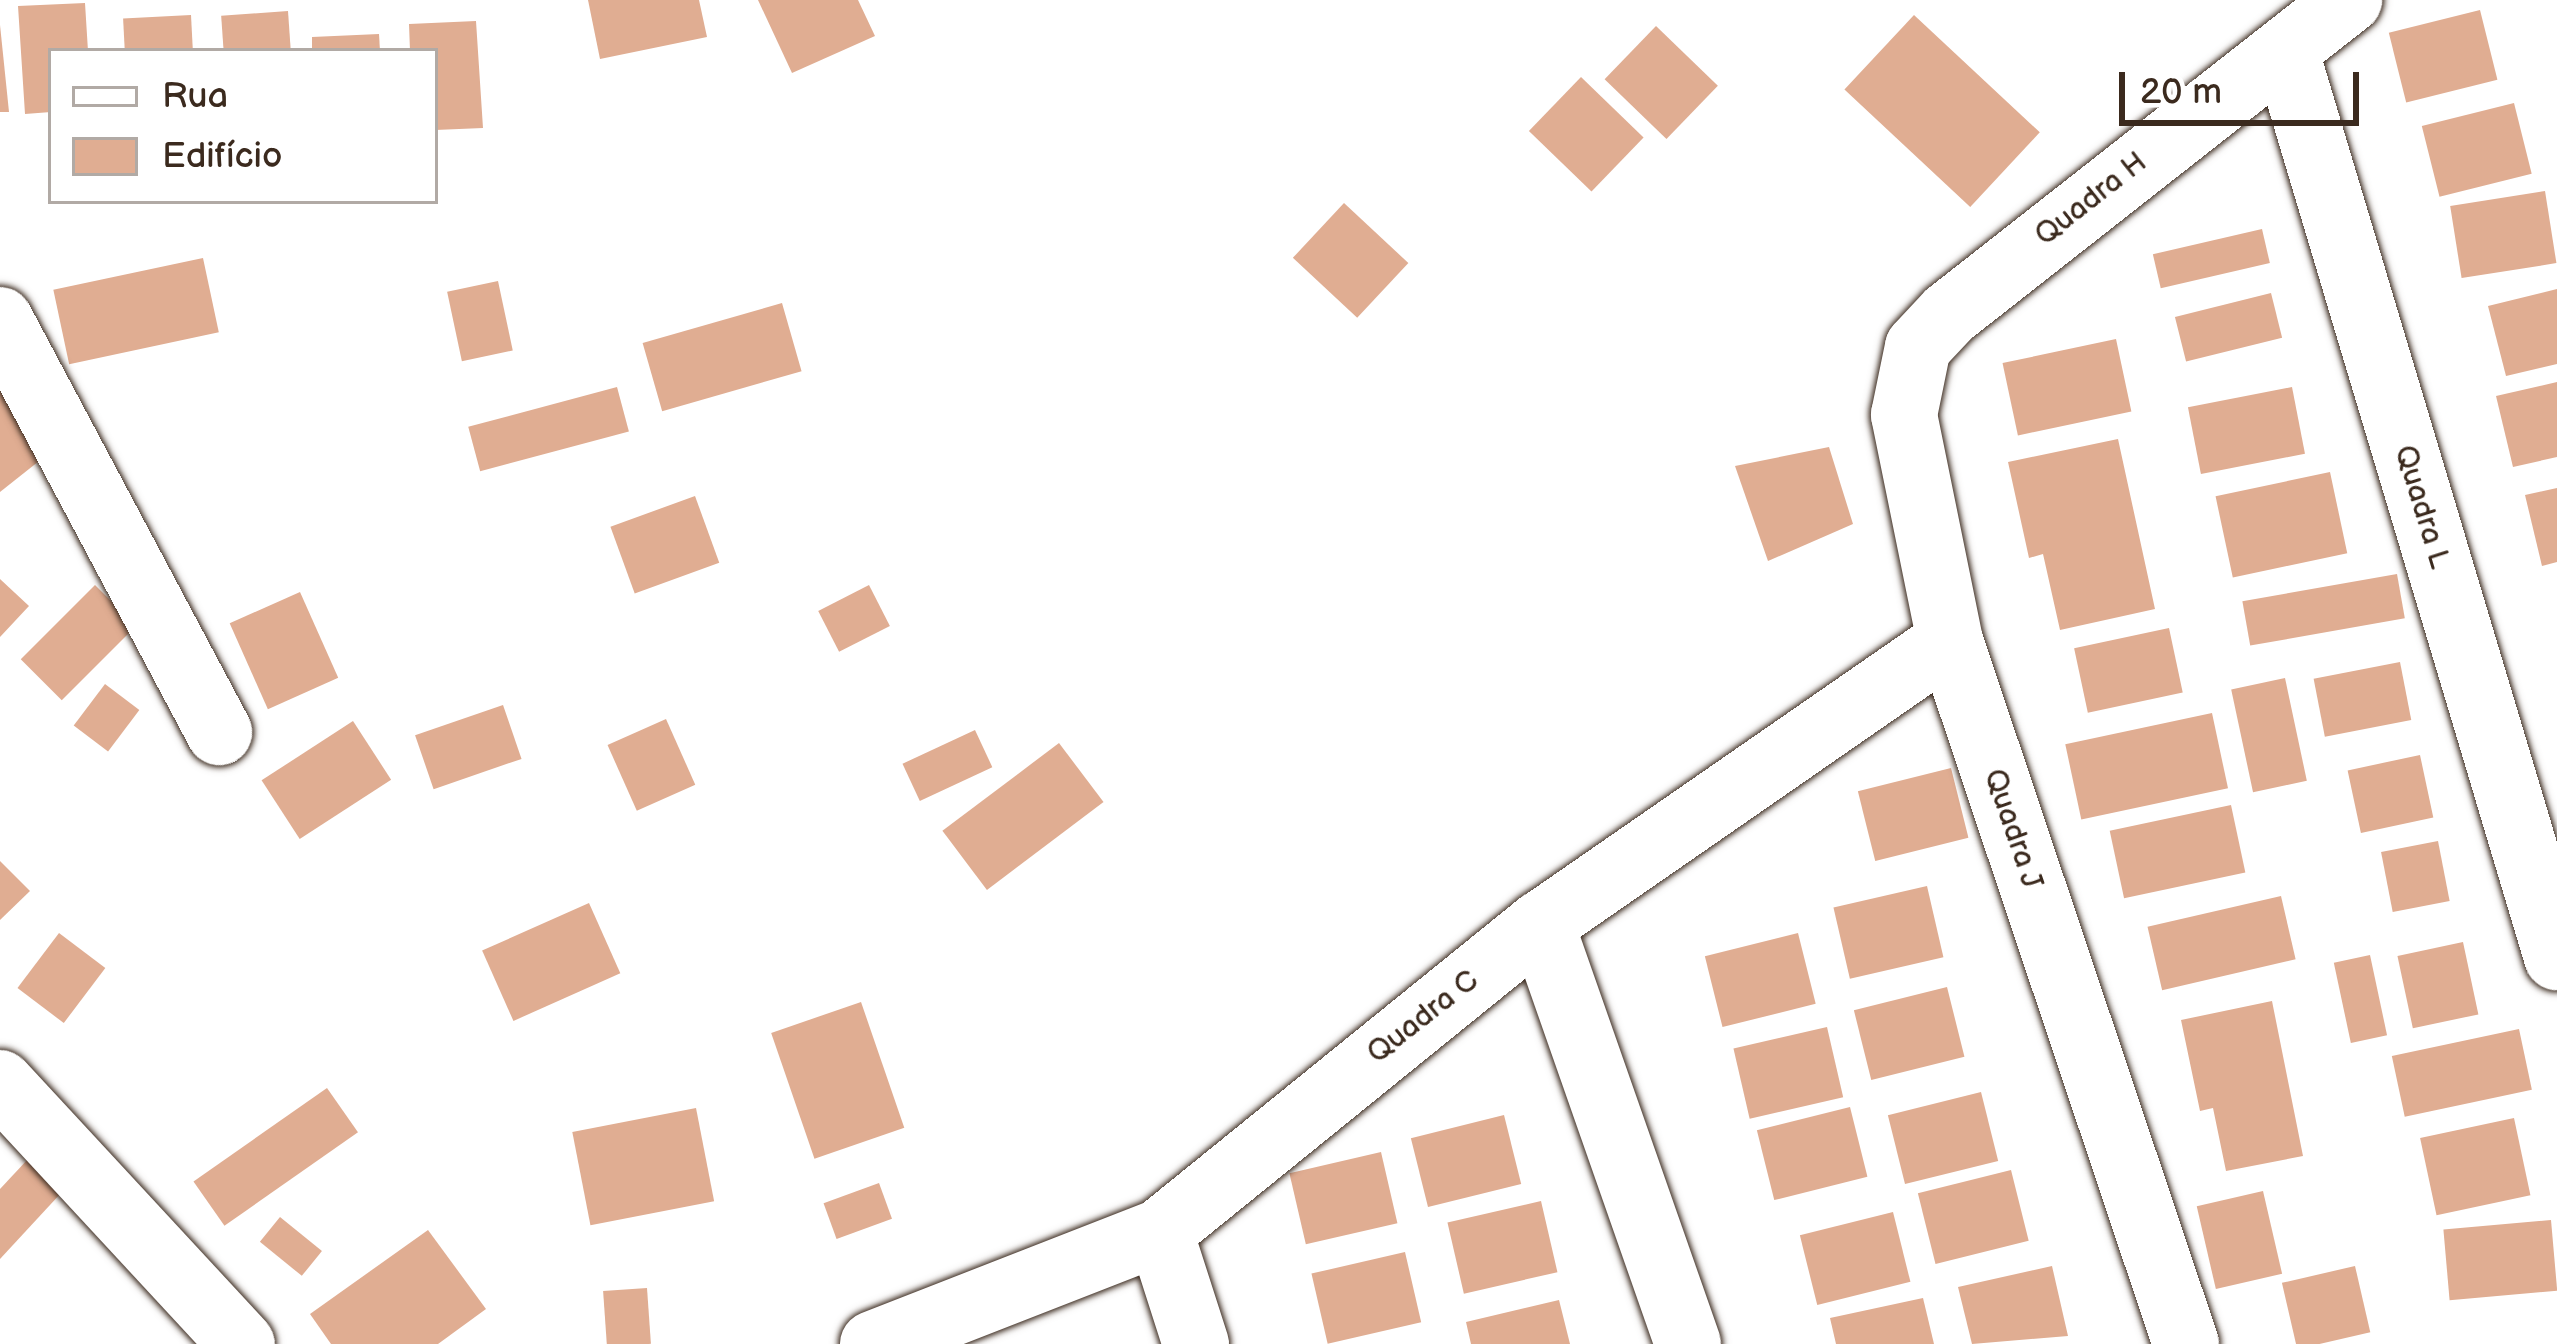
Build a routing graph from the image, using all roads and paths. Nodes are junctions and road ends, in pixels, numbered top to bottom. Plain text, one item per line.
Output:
1 (2350, 0) edge
2 (2287, 56) junction
3 (1949, 314) joint
4 (0, 320) edge
5 (1950, 641) junction
6 (218, 732) dead end
7 (1541, 924) junction
8 (2557, 958) edge
9 (0, 1084) edge
10 (1160, 1232) junction
11 (242, 1344) edge
12 (873, 1344) edge
13 (1196, 1344) edge
14 (1688, 1344) edge
15 (2186, 1344) edge

1 - 2 street, Quadra H
2 - 3 street, Quadra H
2 - 8 street, Quadra L
3 - 5 street, Quadra J
4 - 6 street
5 - 7 street, Quadra C
5 - 15 street, Quadra J
7 - 10 street, Quadra C
7 - 14 street
9 - 11 street
10 - 12 street, Quadra C
10 - 13 street

